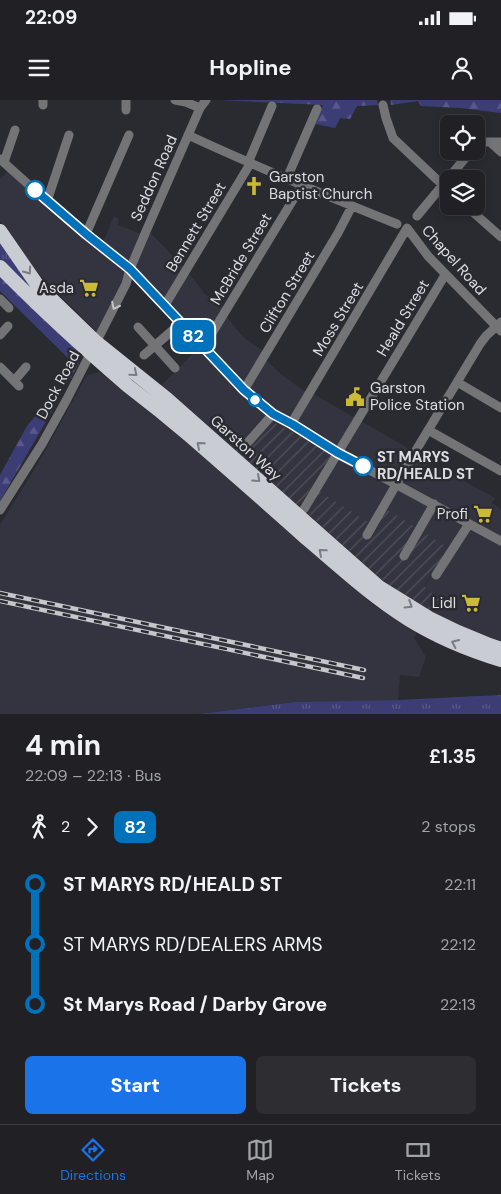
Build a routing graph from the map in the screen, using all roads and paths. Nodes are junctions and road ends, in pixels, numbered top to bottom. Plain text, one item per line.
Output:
1 (126, 100) edge
2 (175, 100) edge
3 (203, 104) edge
4 (384, 105) dead end
5 (272, 106) dead end
6 (317, 109) dead end
7 (126, 110) dead end
8 (15, 130) dead end
9 (69, 135) dead end
10 (128, 135) dead end
11 (188, 135) junction
12 (485, 142) edge
13 (490, 142) junction
14 (501, 142) edge
15 (501, 152) edge
16 (2, 160) edge
17 (249, 163) junction
18 (287, 178) junction
19 (440, 182) edge
20 (302, 185) junction
21 (440, 194) edge
22 (47, 201) junction
23 (352, 206) junction
24 (476, 215) edge
25 (417, 216) dead end
26 (397, 224) dead end
27 (407, 228) joint
28 (0, 231) edge
29 (86, 234) junction
30 (501, 237) edge
31 (0, 268) edge
32 (130, 269) junction
33 (445, 275) junction
34 (0, 299) edge
35 (165, 305) junction
36 (9, 308) dead end
37 (181, 323) junction
38 (8, 326) dead end
39 (499, 326) edge
40 (138, 327) dead end
41 (0, 334) edge
42 (154, 346) junction
43 (94, 348) junction
44 (203, 348) junction
45 (144, 355) dead end
46 (0, 367) edge
47 (26, 367) dead end
48 (174, 368) dead end
49 (457, 382) junction
50 (244, 390) junction
51 (501, 408) edge
52 (273, 414) junction
53 (292, 424) junction
54 (428, 430) junction
55 (242, 449) dead end
56 (338, 453) junction
57 (501, 471) edge
58 (397, 484) junction
59 (434, 504) junction
60 (304, 509) dead end
61 (0, 510) edge
62 (469, 524) junction
63 (367, 535) dead end
64 (501, 541) edge
65 (404, 556) dead end
66 (436, 575) dead end
67 (501, 649) edge
68 (501, 660) edge

1 - 7 street
2 - 3 street
3 - 11 street, Seddon Road
4 - 19 street
5 - 17 street, Bennett Street
6 - 18 street
8 - 16 street
9 - 22 street
10 - 29 street
11 - 17 street
11 - 32 street, Seddon Road
12 - 13 street
13 - 14 street
13 - 15 street
16 - 22 street
17 - 18 street
17 - 35 street, Bennett Street
18 - 20 street
20 - 23 street
20 - 44 street, McBride Street
21 - 25 street
22 - 29 street
23 - 26 street
23 - 50 street, Clifton Street
24 - 30 street
27 - 33 street, Chapel Road
27 - 53 street, Moss Street
28 -> 43 highway, Garston Way
29 - 32 street
31 - 43 highway, Garston Way
32 - 35 street
32 -> 43 street, Dock Road
33 - 39 street, Chapel Road
33 - 56 street, Heald Street
34 - 36 street
35 - 37 street
37 - 42 street
37 - 44 street
38 - 41 street
39 - 49 street
40 - 42 street
42 - 45 street
42 - 48 street
43 - 61 street, Dock Road
43 -> 67 highway, Garston Way
68 -> 43 highway, Garston Way
44 - 50 street
46 - 47 street
49 - 51 street
49 - 54 street
50 - 52 street
52 - 53 street
52 - 55 street
53 - 56 street
54 - 57 street
54 - 58 street
56 - 58 street
56 - 60 street, Heald Street
58 - 59 street
58 - 63 street
59 - 62 street
59 - 65 street
62 - 64 street
62 - 66 street

